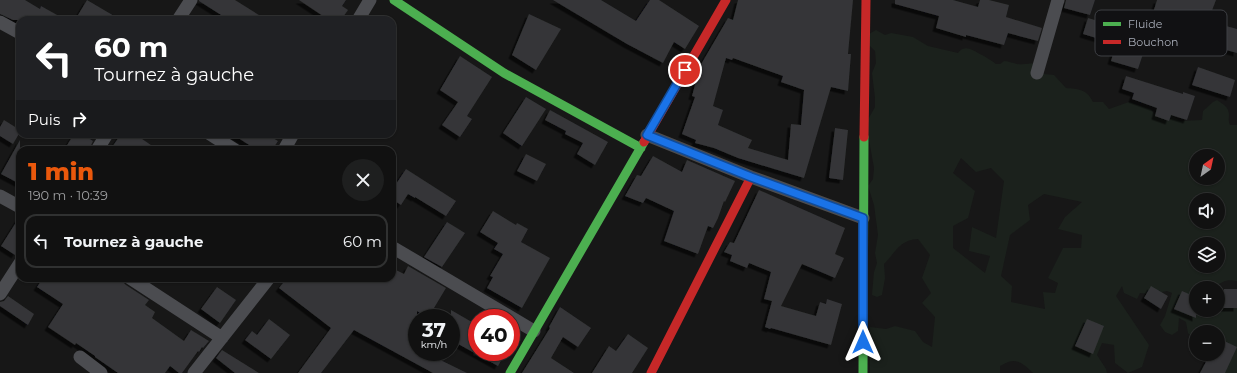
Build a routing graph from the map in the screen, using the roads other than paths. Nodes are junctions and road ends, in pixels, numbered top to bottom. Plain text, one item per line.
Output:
1 (190, 0) edge
2 (370, 0) edge
3 (394, 0) edge
4 (726, 0) edge
5 (866, 0) edge
6 (1058, 0) edge
7 (180, 16) edge
8 (360, 16) edge
9 (0, 22) edge
10 (16, 31) edge
11 (1037, 73) dead end
12 (647, 135) junction
13 (216, 138) edge
14 (230, 146) edge
15 (641, 148) junction
16 (751, 177) junction
17 (0, 196) edge
18 (16, 205) edge
19 (863, 218) junction
20 (396, 249) edge
21 (16, 269) edge
22 (136, 282) edge
23 (266, 282) edge
24 (0, 294) edge
25 (534, 331) junction
26 (222, 338) junction
27 (80, 357) dead end
28 (101, 373) edge
29 (194, 373) edge
30 (510, 373) edge
31 (651, 373) edge
32 (863, 373) edge

1 - 7 street
2 - 8 street
3 - 15 street
4 - 12 street
5 - 19 street
6 - 11 street
9 - 10 street
12 - 15 street
12 - 16 street
13 - 14 street
15 - 25 street
16 - 19 street
16 - 31 street
17 - 18 street
19 - 32 street
20 - 25 street
21 - 24 street
22 - 26 street
23 - 26 street
25 - 30 street
26 - 29 street
27 - 28 street

